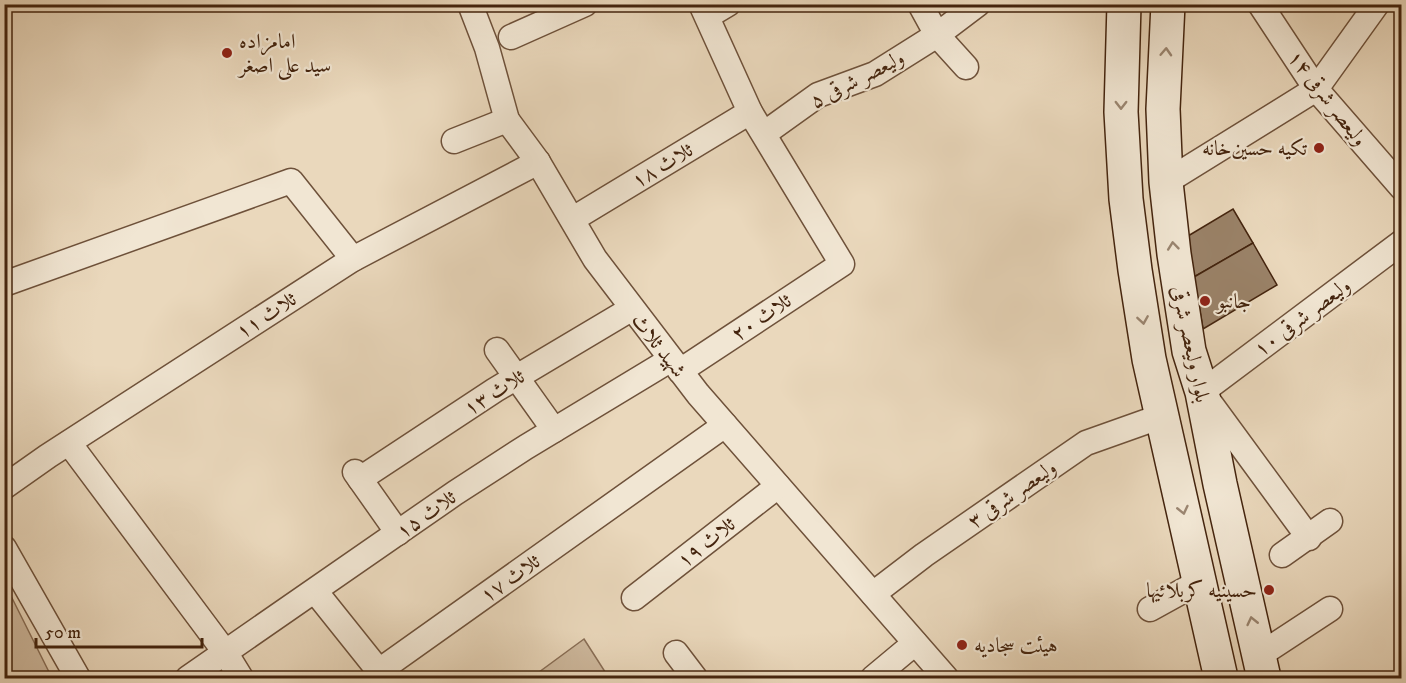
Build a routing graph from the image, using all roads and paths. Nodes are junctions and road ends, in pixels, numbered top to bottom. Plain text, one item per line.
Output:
1 (470, 4) edge
2 (585, 4) edge
3 (920, 4) edge
4 (978, 4) edge
5 (1124, 4) edge
6 (1168, 4) edge
7 (1260, 4) edge
8 (1377, 4) edge
9 (712, 8) edge
10 (937, 35) junction
11 (511, 37) dead end
12 (966, 67) dead end
13 (1316, 88) junction
14 (750, 112) junction
15 (507, 120) junction
16 (765, 133) junction
17 (454, 141) dead end
18 (538, 162) junction
19 (1166, 182) junction
20 (1401, 188) edge
21 (573, 219) junction
22 (1401, 242) edge
23 (353, 259) junction
24 (4, 284) edge
25 (631, 309) junction
26 (497, 350) dead end
27 (675, 365) junction
28 (517, 378) junction
29 (1202, 392) junction
30 (1162, 416) junction
31 (725, 425) junction
32 (554, 430) junction
33 (69, 443) junction
34 (778, 486) junction
35 (4, 487) edge
36 (1330, 521) dead end
37 (398, 533) junction
38 (1309, 538) junction
39 (4, 548) edge
40 (1282, 555) dead end
41 (1199, 582) junction
42 (315, 591) junction
43 (873, 594) junction
44 (634, 598) dead end
45 (1150, 609) dead end
46 (1330, 609) dead end
47 (915, 643) junction
48 (225, 652) junction
49 (676, 653) dead end
50 (1262, 667) edge
51 (78, 678) edge
52 (188, 678) edge
53 (241, 678) edge
54 (695, 678) edge
55 (873, 678) edge
56 (946, 678) edge
57 (1221, 678) edge

1 - 15 street, شهید ثلاث
2 - 11 street
3 - 10 street
4 - 10 street, ولیعصر شرقی ۵
5 -> 30 street, بلوار ولیعصر شرقی
19 -> 6 street, بلوار ولیعصر شرقی
7 - 13 street, ولیعصر شرقی ۱۴
8 - 13 street
9 - 14 street
10 - 12 street
10 - 16 street, ولیعصر شرقی ۵
13 - 19 street
13 - 20 street, ولیعصر شرقی ۱۴
14 - 16 street
14 - 21 street, ثلاث ۱۸
15 - 17 street
15 - 18 street, شهید ثلاث
16 - 27 street, ثلاث ۲۰
18 - 21 street, شهید ثلاث
18 - 23 street, ثلاث ۱۱
29 -> 19 street, بلوار ولیعصر شرقی
21 - 25 street, شهید ثلاث
22 - 29 street, ولیعصر شرقی ۱۰
23 - 24 street
23 - 33 street, ثلاث ۱۱
25 - 27 street, شهید ثلاث
25 - 28 street, ثلاث ۱۳
26 - 28 street
27 - 31 street, شهید ثلاث
27 - 32 street, ثلاث ۱۵
28 - 32 street
28 - 37 street, ثلاث ۱۳
29 - 38 street
50 -> 29 street, بلوار ولیعصر شرقی
30 -> 41 street, بلوار ولیعصر شرقی
30 - 43 street, ولیعصر شرقی ۳
31 - 34 street, شهید ثلاث
31 - 42 street, ثلاث ۱۷
32 - 37 street, ثلاث ۱۵
33 - 35 street, ثلاث ۱۱
33 - 48 street
34 - 43 street, شهید ثلاث
34 - 44 street, ثلاث ۱۹
36 - 38 street
37 - 42 street, ثلاث ۱۵
38 - 40 street
39 - 51 street
41 - 45 street
41 - 57 street, بلوار ولیعصر شرقی
42 - 48 street, ثلاث ۱۵
43 - 47 street, شهید ثلاث
46 - 50 street
47 - 55 street
47 - 56 street, شهید ثلاث
48 - 52 street, ثلاث ۱۵
48 - 53 street
49 - 54 street

